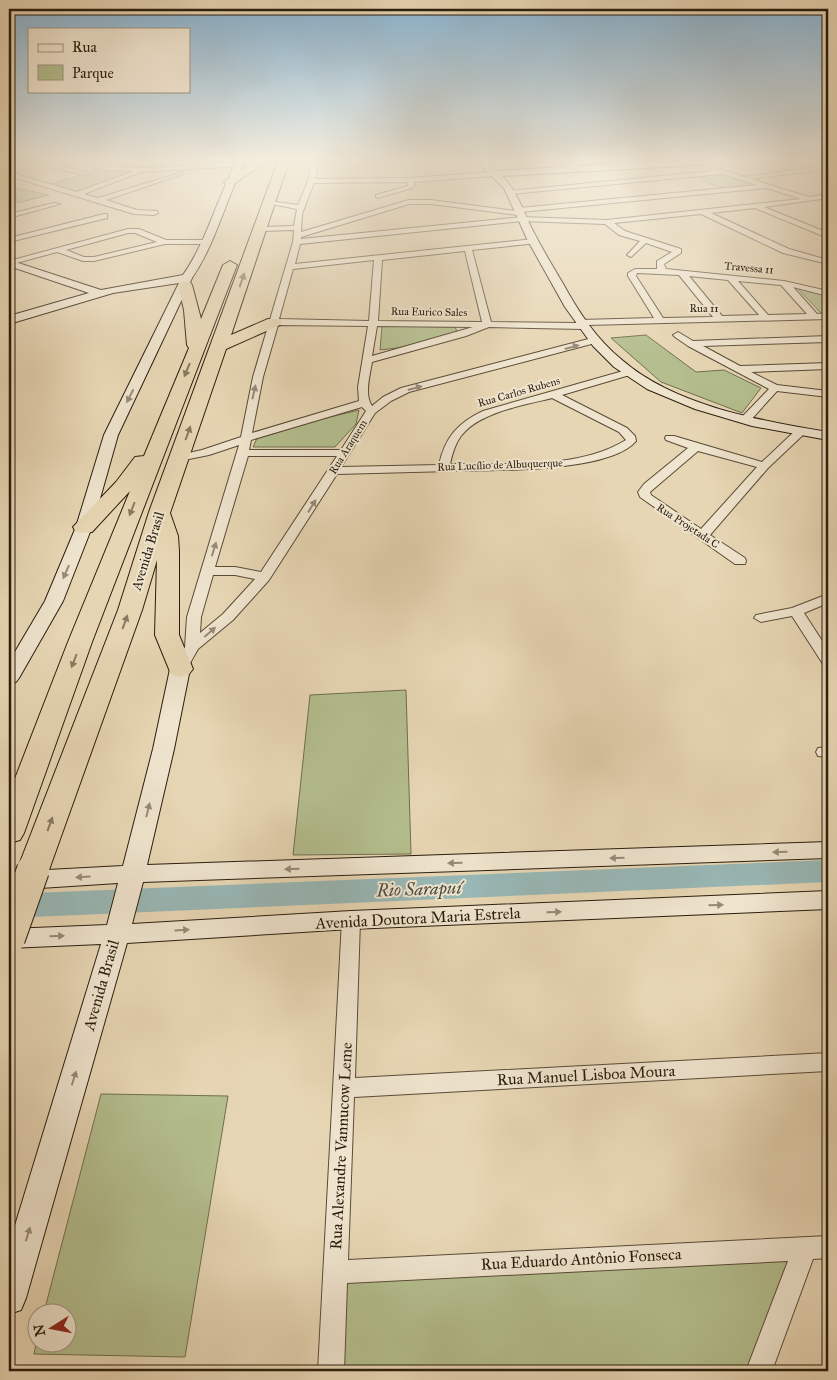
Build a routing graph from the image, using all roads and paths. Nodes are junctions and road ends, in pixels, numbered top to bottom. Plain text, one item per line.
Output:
1 (67, 225) edge
2 (212, 225) edge
3 (261, 225) edge
4 (297, 225) edge
5 (329, 225) edge
6 (398, 225) edge
7 (526, 225) edge
8 (612, 225) edge
9 (732, 225) edge
10 (803, 225) edge
11 (261, 229) junction
12 (296, 235) junction
13 (828, 236) edge
14 (9, 240) edge
15 (534, 241) junction
16 (644, 241) junction
17 (165, 242) junction
18 (205, 242) junction
19 (468, 248) junction
20 (58, 250) junction
21 (236, 250) dead end
22 (631, 255) dead end
23 (378, 258) junction
24 (828, 262) edge
25 (9, 263) edge
26 (290, 267) junction
27 (662, 271) junction
28 (682, 273) junction
29 (731, 278) junction
30 (186, 281) junction
31 (784, 282) junction
32 (100, 293) junction
33 (828, 293) edge
34 (828, 316) edge
35 (815, 317) junction
36 (766, 318) junction
37 (659, 319) junction
38 (720, 319) junction
39 (9, 320) edge
40 (274, 322) junction
41 (373, 322) junction
42 (487, 324) junction
43 (582, 325) junction
44 (678, 335) dead end
45 (596, 340) junction
46 (828, 340) edge
47 (691, 344) junction
48 (219, 346) junction
49 (195, 350) junction
50 (366, 361) junction
51 (828, 366) edge
52 (737, 370) junction
53 (630, 372) junction
54 (775, 388) junction
55 (828, 394) edge
56 (555, 395) junction
57 (368, 407) junction
58 (745, 420) junction
59 (163, 431) junction
60 (800, 432) junction
61 (828, 436) edge
62 (246, 437) junction
63 (670, 438) dead end
64 (696, 447) junction
65 (243, 453) junction
66 (345, 453) junction
67 (179, 458) junction
68 (764, 466) junction
69 (444, 468) junction
70 (334, 471) junction
71 (160, 512) junction
72 (84, 527) junction
73 (702, 536) junction
74 (740, 561) dead end
75 (208, 571) junction
76 (264, 577) junction
77 (828, 598) edge
78 (796, 611) junction
79 (761, 618) dead end
80 (192, 647) junction
81 (828, 661) edge
82 (180, 669) junction
83 (9, 678) edge
84 (9, 833) edge
85 (140, 845) junction
86 (828, 850) edge
87 (169, 873) junction
88 (21, 875) edge
89 (130, 883) junction
90 (828, 900) edge
91 (352, 920) junction
92 (123, 935) junction
93 (9, 938) edge
94 (828, 1062) edge
95 (344, 1088) junction
96 (817, 1247) edge
97 (334, 1272) junction
98 (9, 1298) edge
99 (331, 1371) edge
100 (759, 1371) edge

1 - 14 street
2 - 18 street
3 - 11 highway, Avenida Brasil
4 - 12 street
5 - 12 street
6 - 12 street
7 - 15 street
8 - 16 street
9 - 24 street
10 - 13 street
11 - 12 street
48 -> 11 highway, Avenida Brasil
12 - 26 street
15 - 19 street
15 - 43 street
16 - 22 street
16 - 27 street
17 - 18 street
17 - 20 street
17 - 20 street
18 - 30 street
19 - 23 street
19 - 42 street
20 - 25 street
21 - 49 highway, Avenida Brasil
23 - 26 street
23 - 41 street
25 - 32 street
26 - 40 street
27 - 28 street, Travessa 11
27 - 37 street, Travessa 11
28 - 29 street, Travessa 11
28 - 38 street
29 - 31 street, Travessa 11
29 - 36 street
30 - 32 street
30 - 49 highway
30 -> 72 street
31 - 33 street, Travessa 11
31 - 35 street
32 - 39 street
34 - 35 street, Rua 11
35 - 36 street, Rua 11
36 - 38 street, Rua 11
37 - 38 street, Rua 11
37 - 43 street, Rua 11
40 - 41 street, Rua Eurico Sales
40 - 48 highway
62 -> 40 street
41 - 42 street, Rua Eurico Sales
41 - 50 street
42 - 43 street, Rua Eurico Sales
42 - 50 street
43 - 45 street
44 - 47 street
45 - 53 street
57 -> 45 street, Rua Araquem
46 - 47 street
47 - 52 street
67 -> 48 highway, Avenida Brasil
49 -> 59 highway, Avenida Brasil
50 - 57 street
51 - 52 street
52 - 54 street
53 - 56 street, Rua Carlos Rubens
53 - 58 street
54 - 55 street
54 - 58 street
56 - 69 street, Rua Carlos Rubens
56 - 69 street, Rua Lucílio de Albuquerque
57 - 62 street
57 - 66 street, Rua Araquem
58 - 60 street
59 - 72 highway
59 -> 84 highway, Avenida Brasil
60 - 61 street
60 - 68 street
62 - 65 street
62 - 67 street
63 - 64 street
64 - 68 street
64 - 73 street, Rua Projetada C
65 - 66 street
75 -> 65 street
66 - 70 street, Rua Araquem
67 - 71 highway, Avenida Brasil
68 - 73 street
69 - 70 street, Rua Lucílio de Albuquerque
76 -> 70 street, Rua Araquem
71 - 82 highway
88 -> 71 highway, Avenida Brasil
72 -> 83 street
73 - 74 street, Rua Projetada C
75 - 76 street
75 - 80 street
80 -> 76 street, Rua Araquem
77 - 78 street
78 - 79 street
78 - 81 street
80 - 82 street, Rua Araquem
85 -> 82 street, Avenida Brasil
85 - 87 street
85 - 89 street, Avenida Brasil
86 -> 87 street
87 - 89 street
89 -> 88 street
88 - 93 highway, Avenida Brasil, bridge
89 - 92 street, Avenida Brasil
91 -> 90 street, Avenida Doutora Maria Estrela
92 -> 91 street, Avenida Doutora Maria Estrela
91 - 95 street, Rua Alexandre Vannucow Leme
93 -> 92 street, Avenida Doutora Maria Estrela
98 -> 92 street, Avenida Brasil
94 - 95 street, Rua Manuel Lisboa Moura
95 - 97 street, Rua Alexandre Vannucow Leme
96 - 97 street, Rua Eduardo Antônio Fonseca
96 - 100 street
97 - 99 street, Rua Alexandre Vannucow Leme

